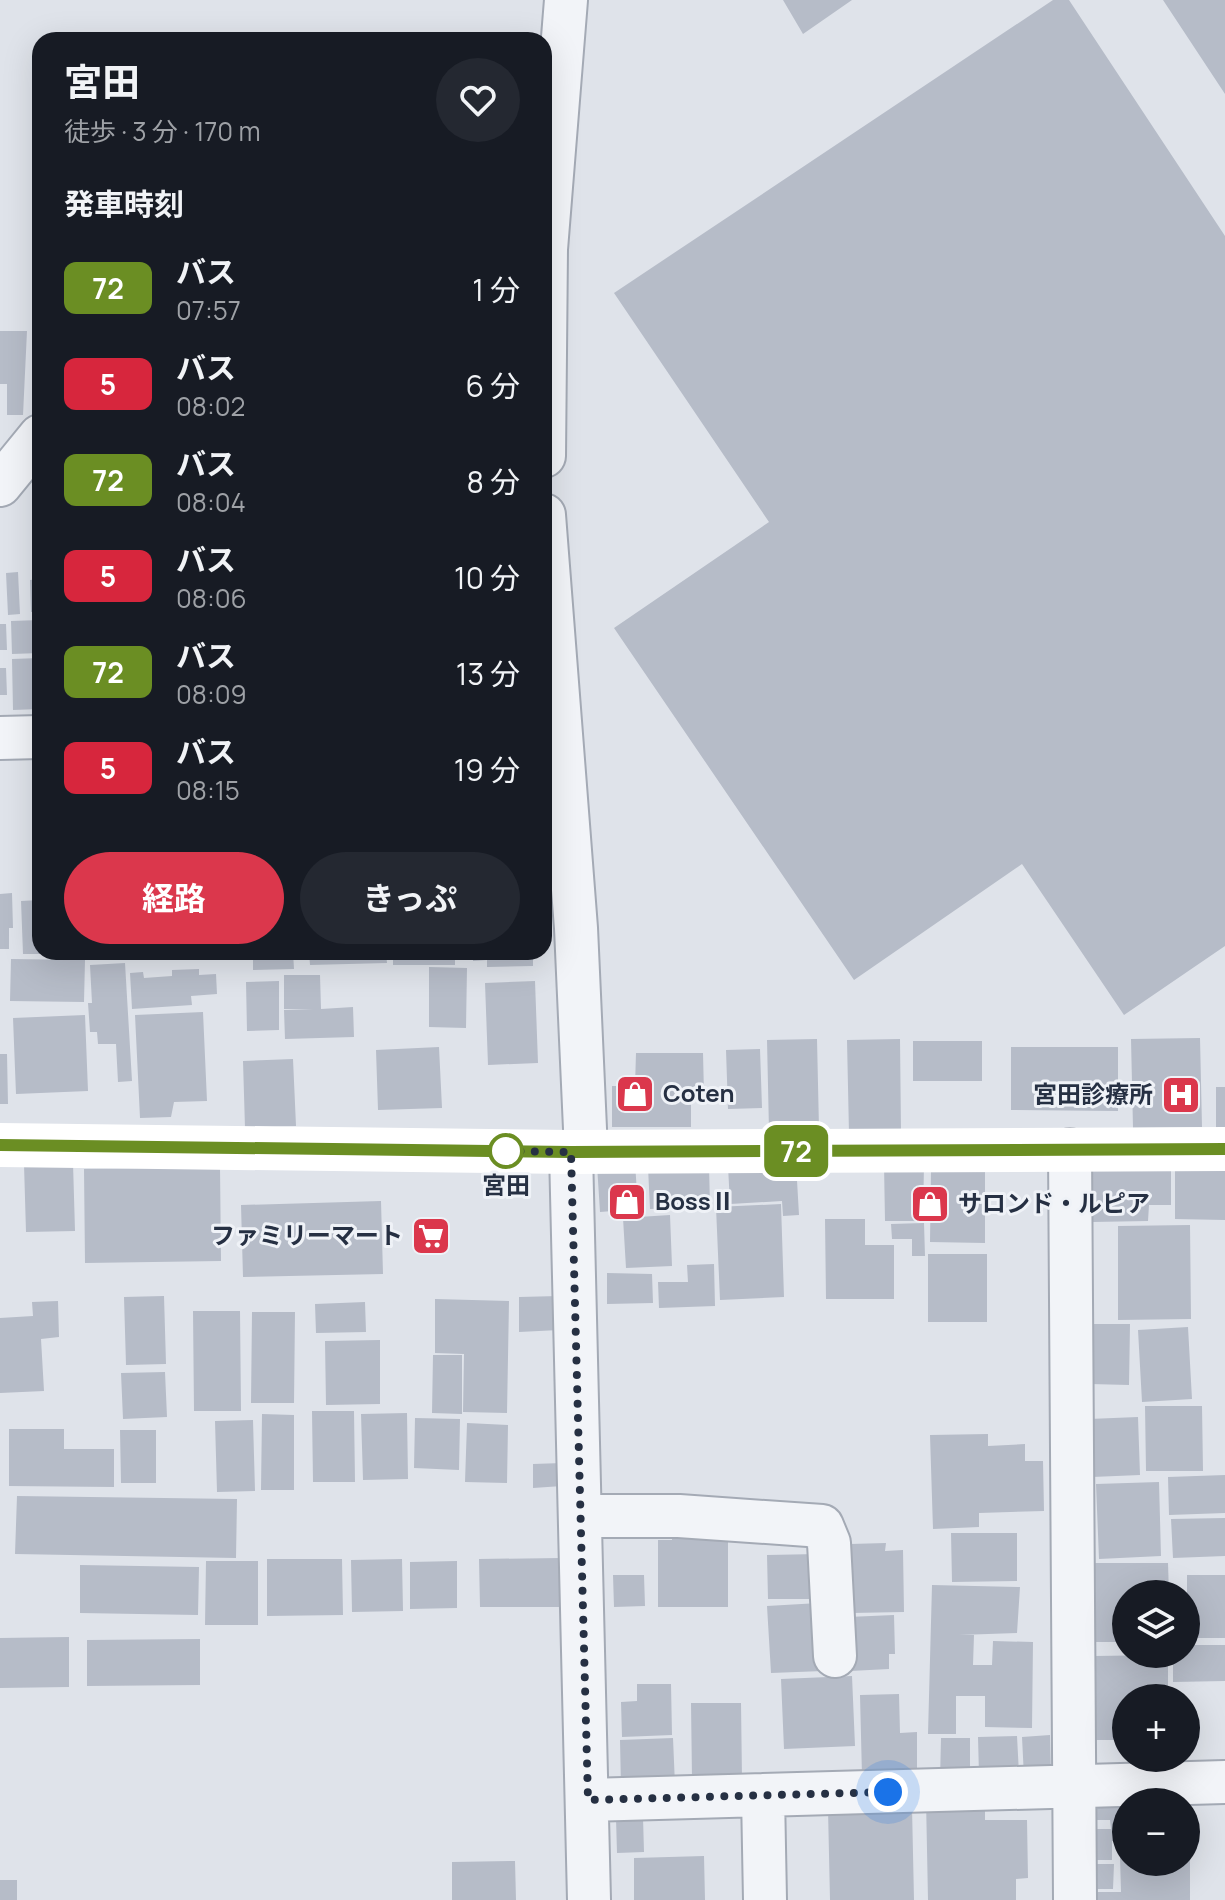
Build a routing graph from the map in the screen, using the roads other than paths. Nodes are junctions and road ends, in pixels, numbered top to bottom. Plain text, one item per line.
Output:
1 (566, 0) edge
2 (552, 174) edge
3 (32, 446) edge
4 (0, 485) edge
5 (552, 618) edge
6 (32, 737) edge
7 (0, 738) edge
8 (0, 1145) edge
9 (1225, 1149) edge
10 (1070, 1150) junction
11 (578, 1152) junction
12 (580, 1516) junction
13 (835, 1656) dead end
14 (1225, 1782) edge
15 (1075, 1786) junction
16 (763, 1795) junction
17 (588, 1800) junction
18 (589, 1900) edge
19 (765, 1900) edge
20 (1075, 1900) edge

1 - 2 street
3 - 4 street
5 - 11 street
6 - 7 street
8 - 11 main road
9 - 10 main road
10 - 11 main road
10 - 15 street
11 - 12 street
12 - 13 street
12 - 17 street
14 - 15 street
15 - 16 street
15 - 20 street
16 - 17 street
16 - 19 street
17 - 18 street

